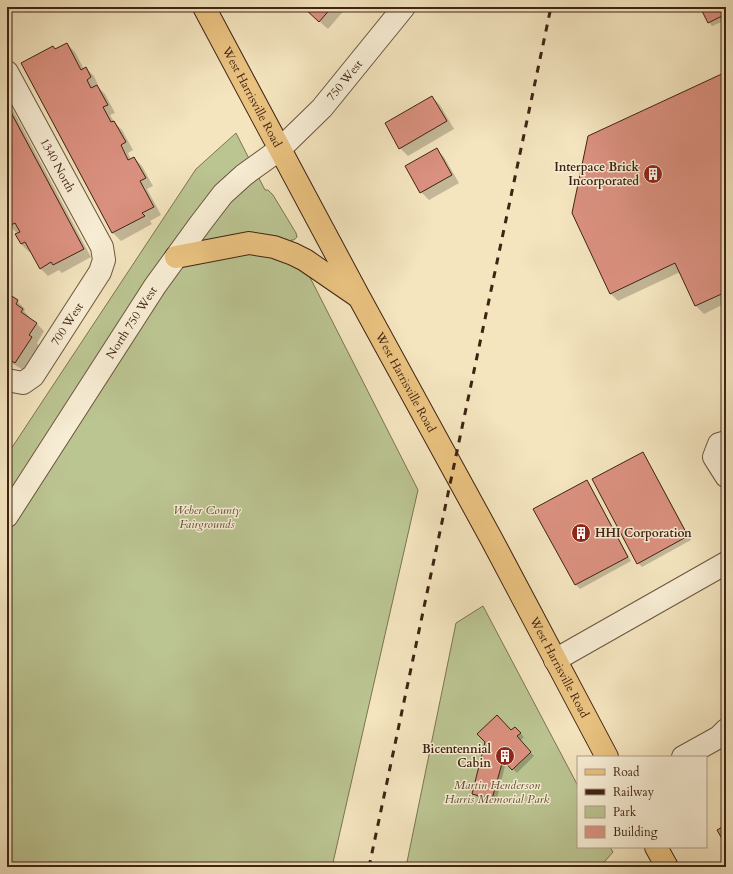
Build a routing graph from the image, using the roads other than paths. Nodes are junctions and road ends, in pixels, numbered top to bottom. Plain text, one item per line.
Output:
1 (204, 7) edge
2 (404, 7) edge
3 (7, 72) edge
4 (280, 149) junction
5 (176, 257) junction
6 (104, 260) joint
7 (359, 297) junction
8 (15, 381) edge
9 (726, 442) edge
10 (726, 476) edge
11 (7, 516) edge
12 (726, 564) edge
13 (555, 660) junction
14 (726, 730) edge
15 (606, 756) edge
16 (685, 756) edge
17 (657, 848) edge
18 (667, 867) edge

1 - 4 main road, West Harrisville Road
2 - 4 street, 750 West
3 - 6 street, 1340 North
4 - 5 street, North 750 West
4 - 7 main road, West Harrisville Road
5 - 7 main road
5 - 11 street, North 750 West
6 - 8 street, 700 West
7 - 13 main road, West Harrisville Road
9 - 10 street
12 - 13 street
13 - 15 main road, West Harrisville Road
14 - 16 street
17 - 18 main road

